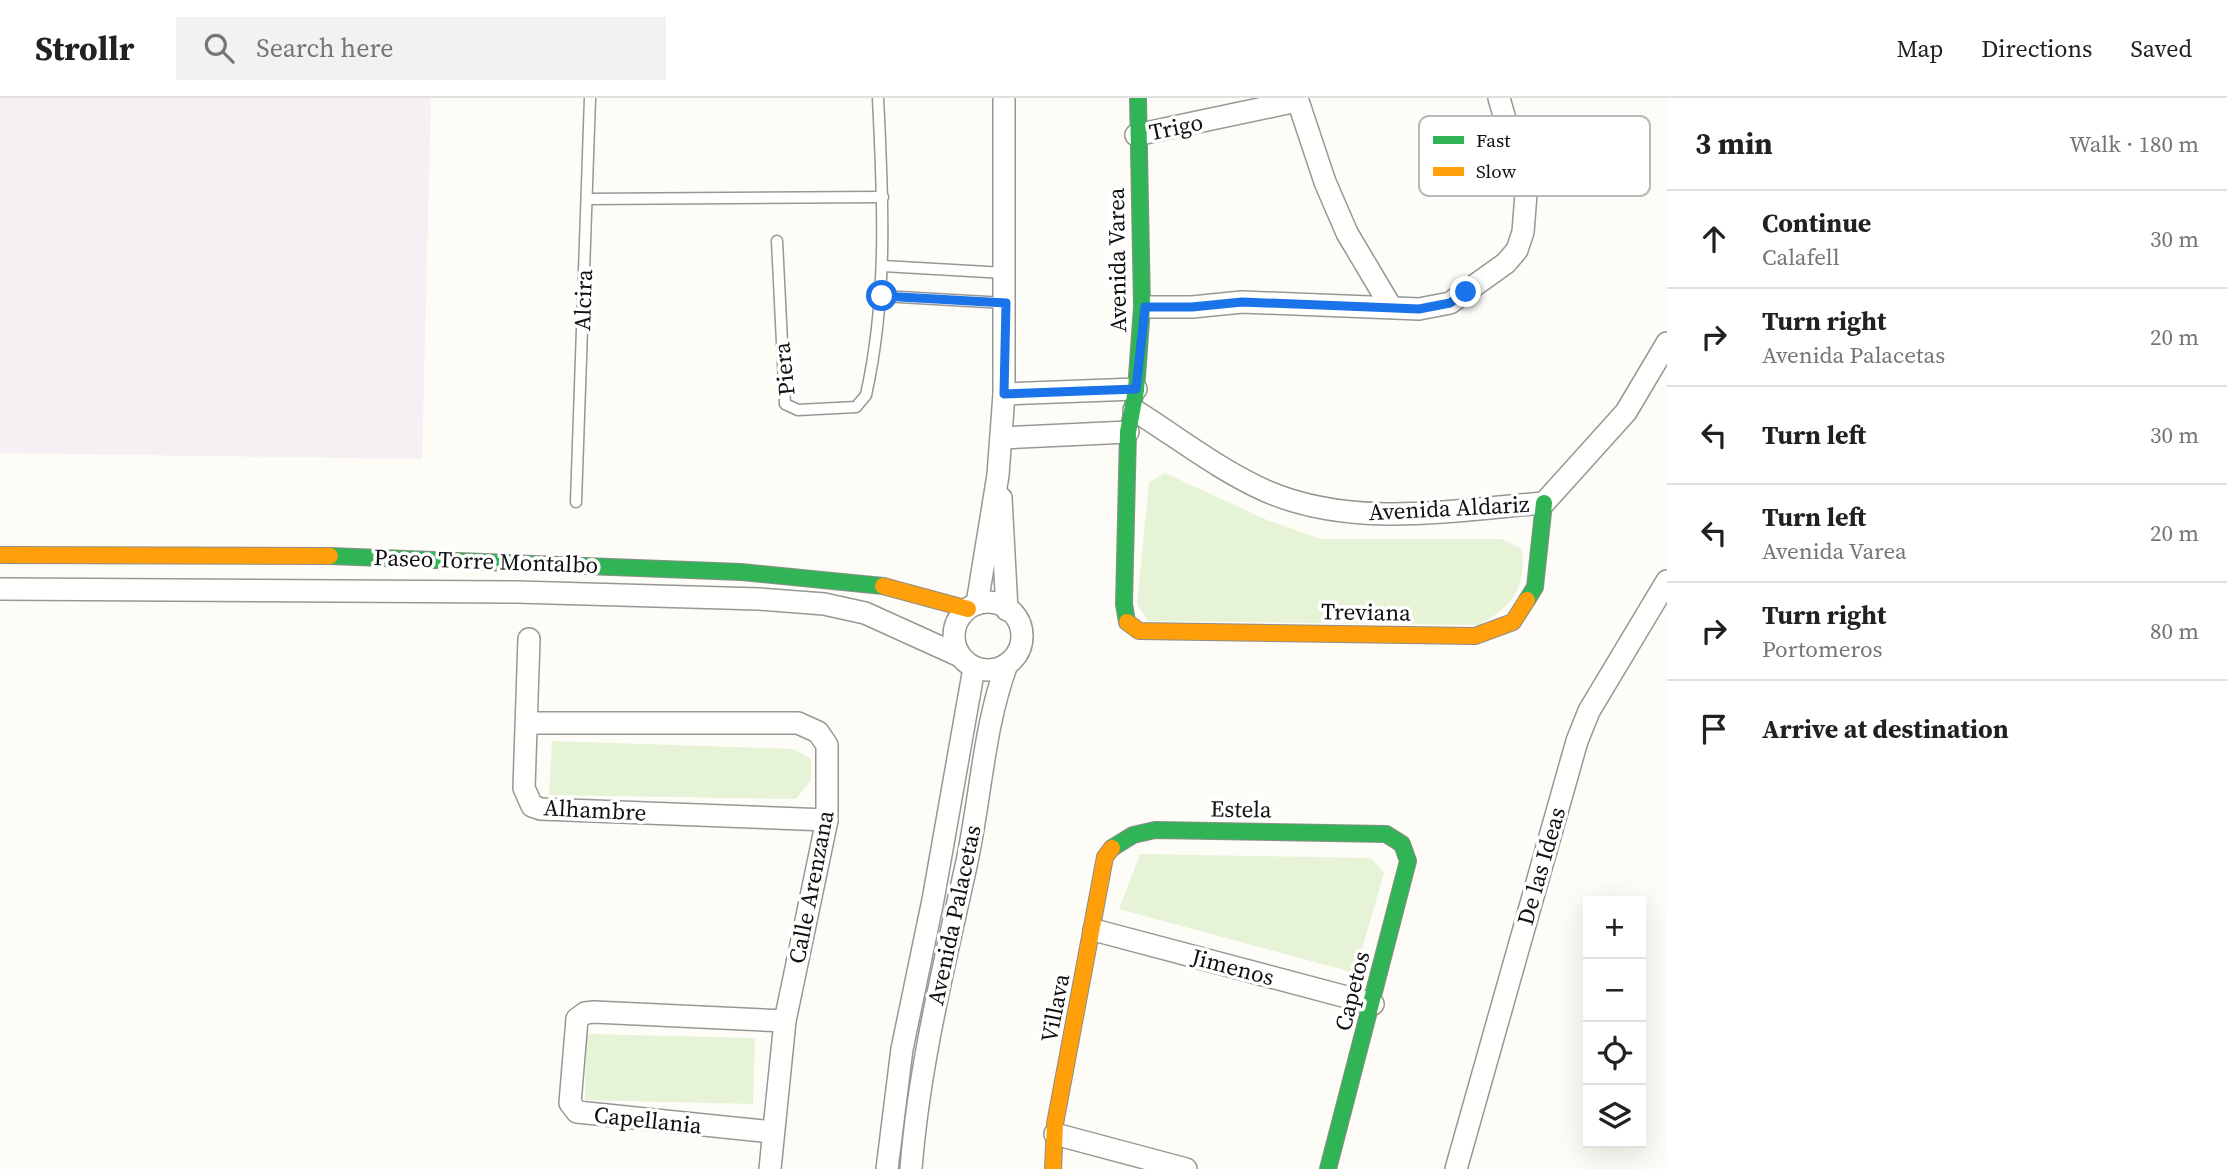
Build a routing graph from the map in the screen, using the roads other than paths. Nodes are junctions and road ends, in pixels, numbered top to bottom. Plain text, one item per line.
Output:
1 (590, 98) edge
2 (878, 98) edge
3 (1004, 98) edge
4 (1138, 98) edge
5 (1499, 98) edge
6 (1297, 100) edge
7 (1504, 116) edge
8 (1136, 135) junction
9 (1526, 196) edge
10 (883, 197) junction
11 (586, 199) junction
12 (776, 241) dead end
13 (883, 266) junction
14 (1005, 273) junction
15 (882, 296) junction
16 (1006, 303) junction
17 (1145, 307) junction
18 (1391, 307) junction
19 (1667, 343) edge
20 (1004, 394) junction
21 (1135, 399) junction
22 (1128, 432) junction
23 (1001, 438) junction
24 (998, 475) junction
25 (576, 502) dead end
26 (1544, 503) junction
27 (0, 555) edge
28 (1667, 581) edge
29 (1125, 588) joint
30 (0, 589) edge
31 (972, 607) junction
32 (1007, 610) junction
33 (529, 639) dead end
34 (967, 662) junction
35 (1007, 664) junction
36 (527, 723) junction
37 (827, 820) junction
38 (1386, 834) joint
39 (1105, 857) joint
40 (1094, 930) junction
41 (1373, 1003) junction
42 (785, 1021) junction
43 (773, 1132) junction
44 (1055, 1135) junction
45 (770, 1169) edge
46 (887, 1169) edge
47 (911, 1169) edge
48 (1053, 1169) edge
49 (1186, 1169) edge
50 (1328, 1169) edge
51 (1456, 1169) edge

1 - 11 lane, Alcira
2 - 10 lane
3 - 14 street
4 - 8 street, Avenida Varea
5 - 7 street
6 - 8 street, Trigo
6 - 18 street
8 - 17 street, Avenida Varea
9 - 18 street
10 - 11 lane
10 - 13 lane
11 - 25 lane, Alcira
12 - 15 lane, Piera
13 - 14 lane
13 - 15 lane, Piera
14 - 16 street
15 - 16 lane
16 - 20 street
17 - 18 street
17 - 21 street, Avenida Varea
19 - 26 street, Avenida Aldariz
20 - 21 street
20 - 23 street
21 - 22 street, Avenida Varea
21 - 26 street, Avenida Aldariz
22 - 23 street
22 - 29 street, Avenida Varea
23 - 24 street
24 - 31 street
24 - 32 street
26 - 29 street, Treviana
27 - 31 street, Paseo Torre Montalbo
28 - 51 street, De las Ideas
30 - 34 street, Paseo Torre Montalbo
31 - 32 street
31 - 34 street
32 - 35 street
33 - 36 street, Alhambre
34 - 35 street
34 - 46 street, Avenida Palacetas
35 - 47 street, Avenida Palacetas
36 - 37 street, Alhambre
36 - 37 street, Calle Arenzana
37 - 42 street, Calle Arenzana
38 - 39 street, Estela
38 - 41 street, Capetos
39 - 40 street, Villava
40 - 41 street, Jimenos
40 - 44 street, Villava
41 - 50 street, Capetos
42 - 43 street, Calle Arenzana
42 - 43 street, Capellania
43 - 45 street, Calle Arenzana
44 - 48 street, Villava
44 - 49 street

